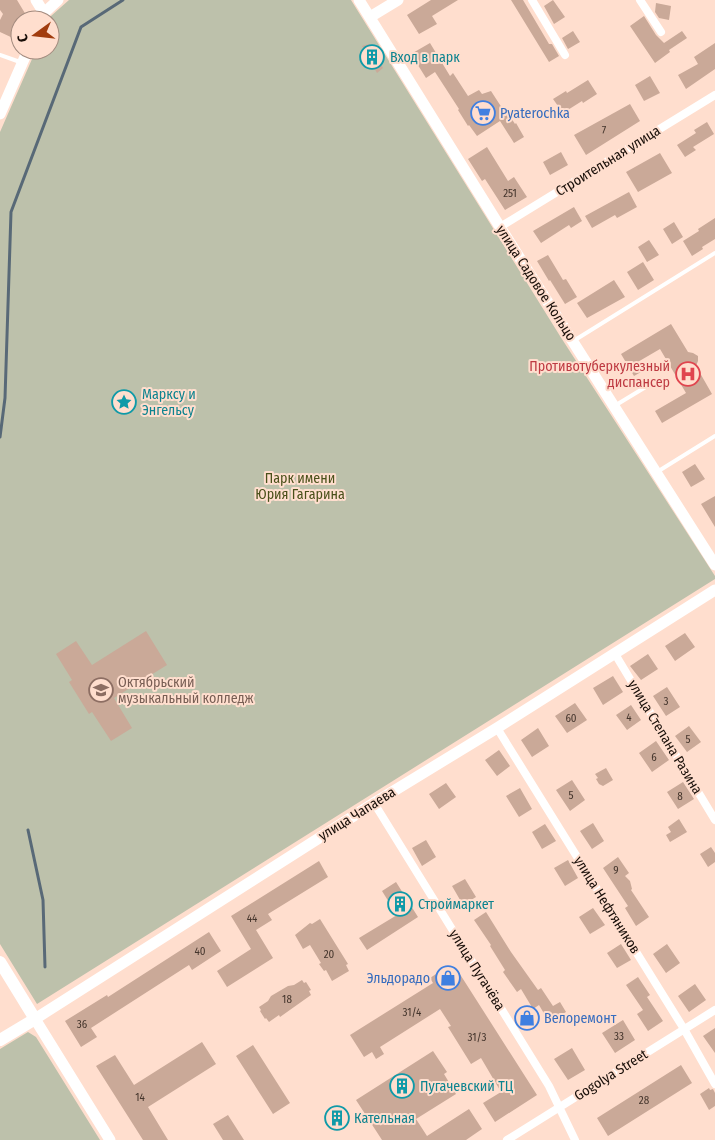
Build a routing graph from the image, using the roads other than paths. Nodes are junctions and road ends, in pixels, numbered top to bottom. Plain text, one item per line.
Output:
1 (58, 0) edge
2 (359, 0) edge
3 (398, 0) edge
4 (532, 0) edge
5 (640, 0) edge
6 (49, 10) edge
7 (370, 17) junction
8 (661, 32) dead end
9 (0, 55) edge
10 (565, 55) dead end
11 (23, 60) edge
12 (22, 63) junction
13 (715, 95) edge
14 (0, 114) edge
15 (500, 227) junction
16 (715, 253) edge
17 (573, 342) junction
18 (649, 385) dead end
19 (614, 406) junction
20 (715, 436) edge
21 (656, 473) junction
22 (715, 565) edge
23 (715, 590) edge
24 (615, 654) junction
25 (497, 728) junction
26 (374, 803) junction
27 (715, 820) edge
28 (0, 962) edge
29 (715, 1010) edge
30 (35, 1019) junction
31 (684, 1029) junction
32 (0, 1040) edge
33 (715, 1084) edge
34 (559, 1108) junction
35 (110, 1140) edge
36 (507, 1140) edge
37 (575, 1140) edge

1 - 6 street
2 - 7 street, улица Садовое Кольцо
3 - 7 street
4 - 10 street
5 - 8 street
7 - 15 street, улица Садовое Кольцо
9 - 12 lane
11 - 12 street
12 - 14 street
13 - 15 street, Строительная улица
15 - 17 street, улица Садовое Кольцо
16 - 17 lane
17 - 19 street, улица Садовое Кольцо
18 - 19 lane
19 - 21 street, улица Садовое Кольцо
20 - 21 lane
21 - 22 street, улица Садовое Кольцо
23 - 24 street, улица Чапаева
24 - 25 street, улица Чапаева
24 - 27 street, улица Степана Разина
25 - 26 street, улица Чапаева
25 - 31 street, улица Нефтяников
26 - 30 street, улица Чапаева
26 - 34 street, улица Пугачёва
28 - 30 main road
29 - 31 street, Gogolya Street
30 - 32 main road, улица Чапаева
30 - 35 street
31 - 33 street, улица Нефтяников
31 - 34 street, Gogolya Street
34 - 36 street, Gogolya Street
34 - 37 street, улица Пугачёва

